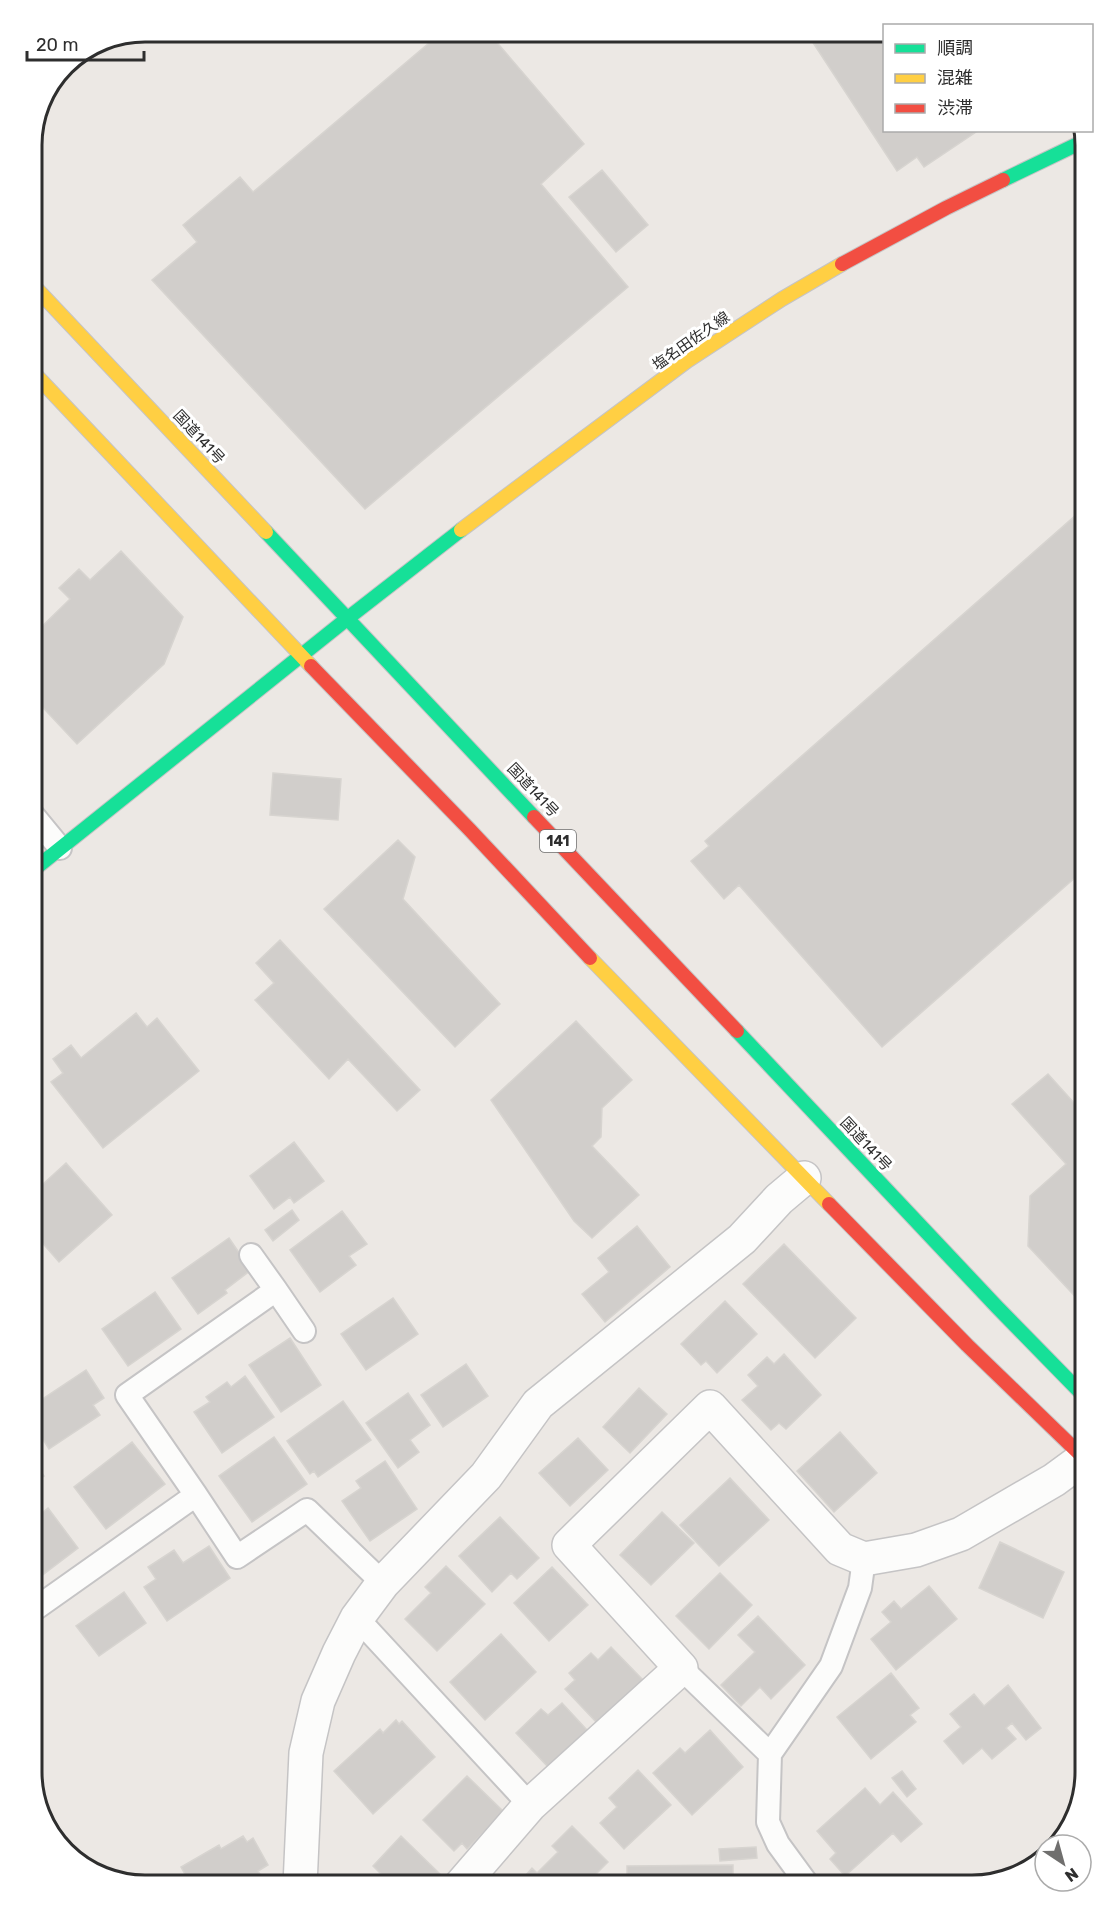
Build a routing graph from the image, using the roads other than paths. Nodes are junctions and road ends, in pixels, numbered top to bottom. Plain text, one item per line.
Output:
1 (1075, 145) edge
2 (42, 295) edge
3 (42, 382) edge
4 (348, 618) junction
5 (302, 657) junction
6 (42, 826) edge
7 (60, 848) junction
8 (42, 863) edge
9 (804, 1178) junction
10 (251, 1255) dead end
11 (276, 1290) junction
12 (304, 1331) dead end
13 (1075, 1386) edge
14 (1075, 1448) edge
15 (1075, 1465) edge
16 (196, 1495) junction
17 (864, 1560) junction
18 (383, 1583) junction
19 (42, 1604) edge
20 (357, 1618) junction
21 (681, 1668) junction
22 (770, 1754) junction
23 (530, 1804) junction
24 (299, 1875) edge
25 (470, 1875) edge
26 (800, 1875) edge

1 - 4 main road, 塩名田佐久線
2 - 4 main road, 国道141号 / 141
3 - 5 main road
4 - 5 main road, 塩名田佐久線
4 - 13 main road, 国道141号 / 141
5 - 7 main road, 塩名田佐久線
5 - 9 main road
6 - 7 lane
7 - 8 main road, 塩名田佐久線
9 - 14 main road
9 - 18 street
10 - 11 lane
11 - 12 lane
11 - 16 lane
15 - 17 street
16 - 18 lane
16 - 19 lane
17 - 21 street
17 - 22 lane
18 - 20 street
20 - 23 lane
20 - 24 street
21 - 22 lane
21 - 23 street
22 - 26 lane
23 - 25 street

